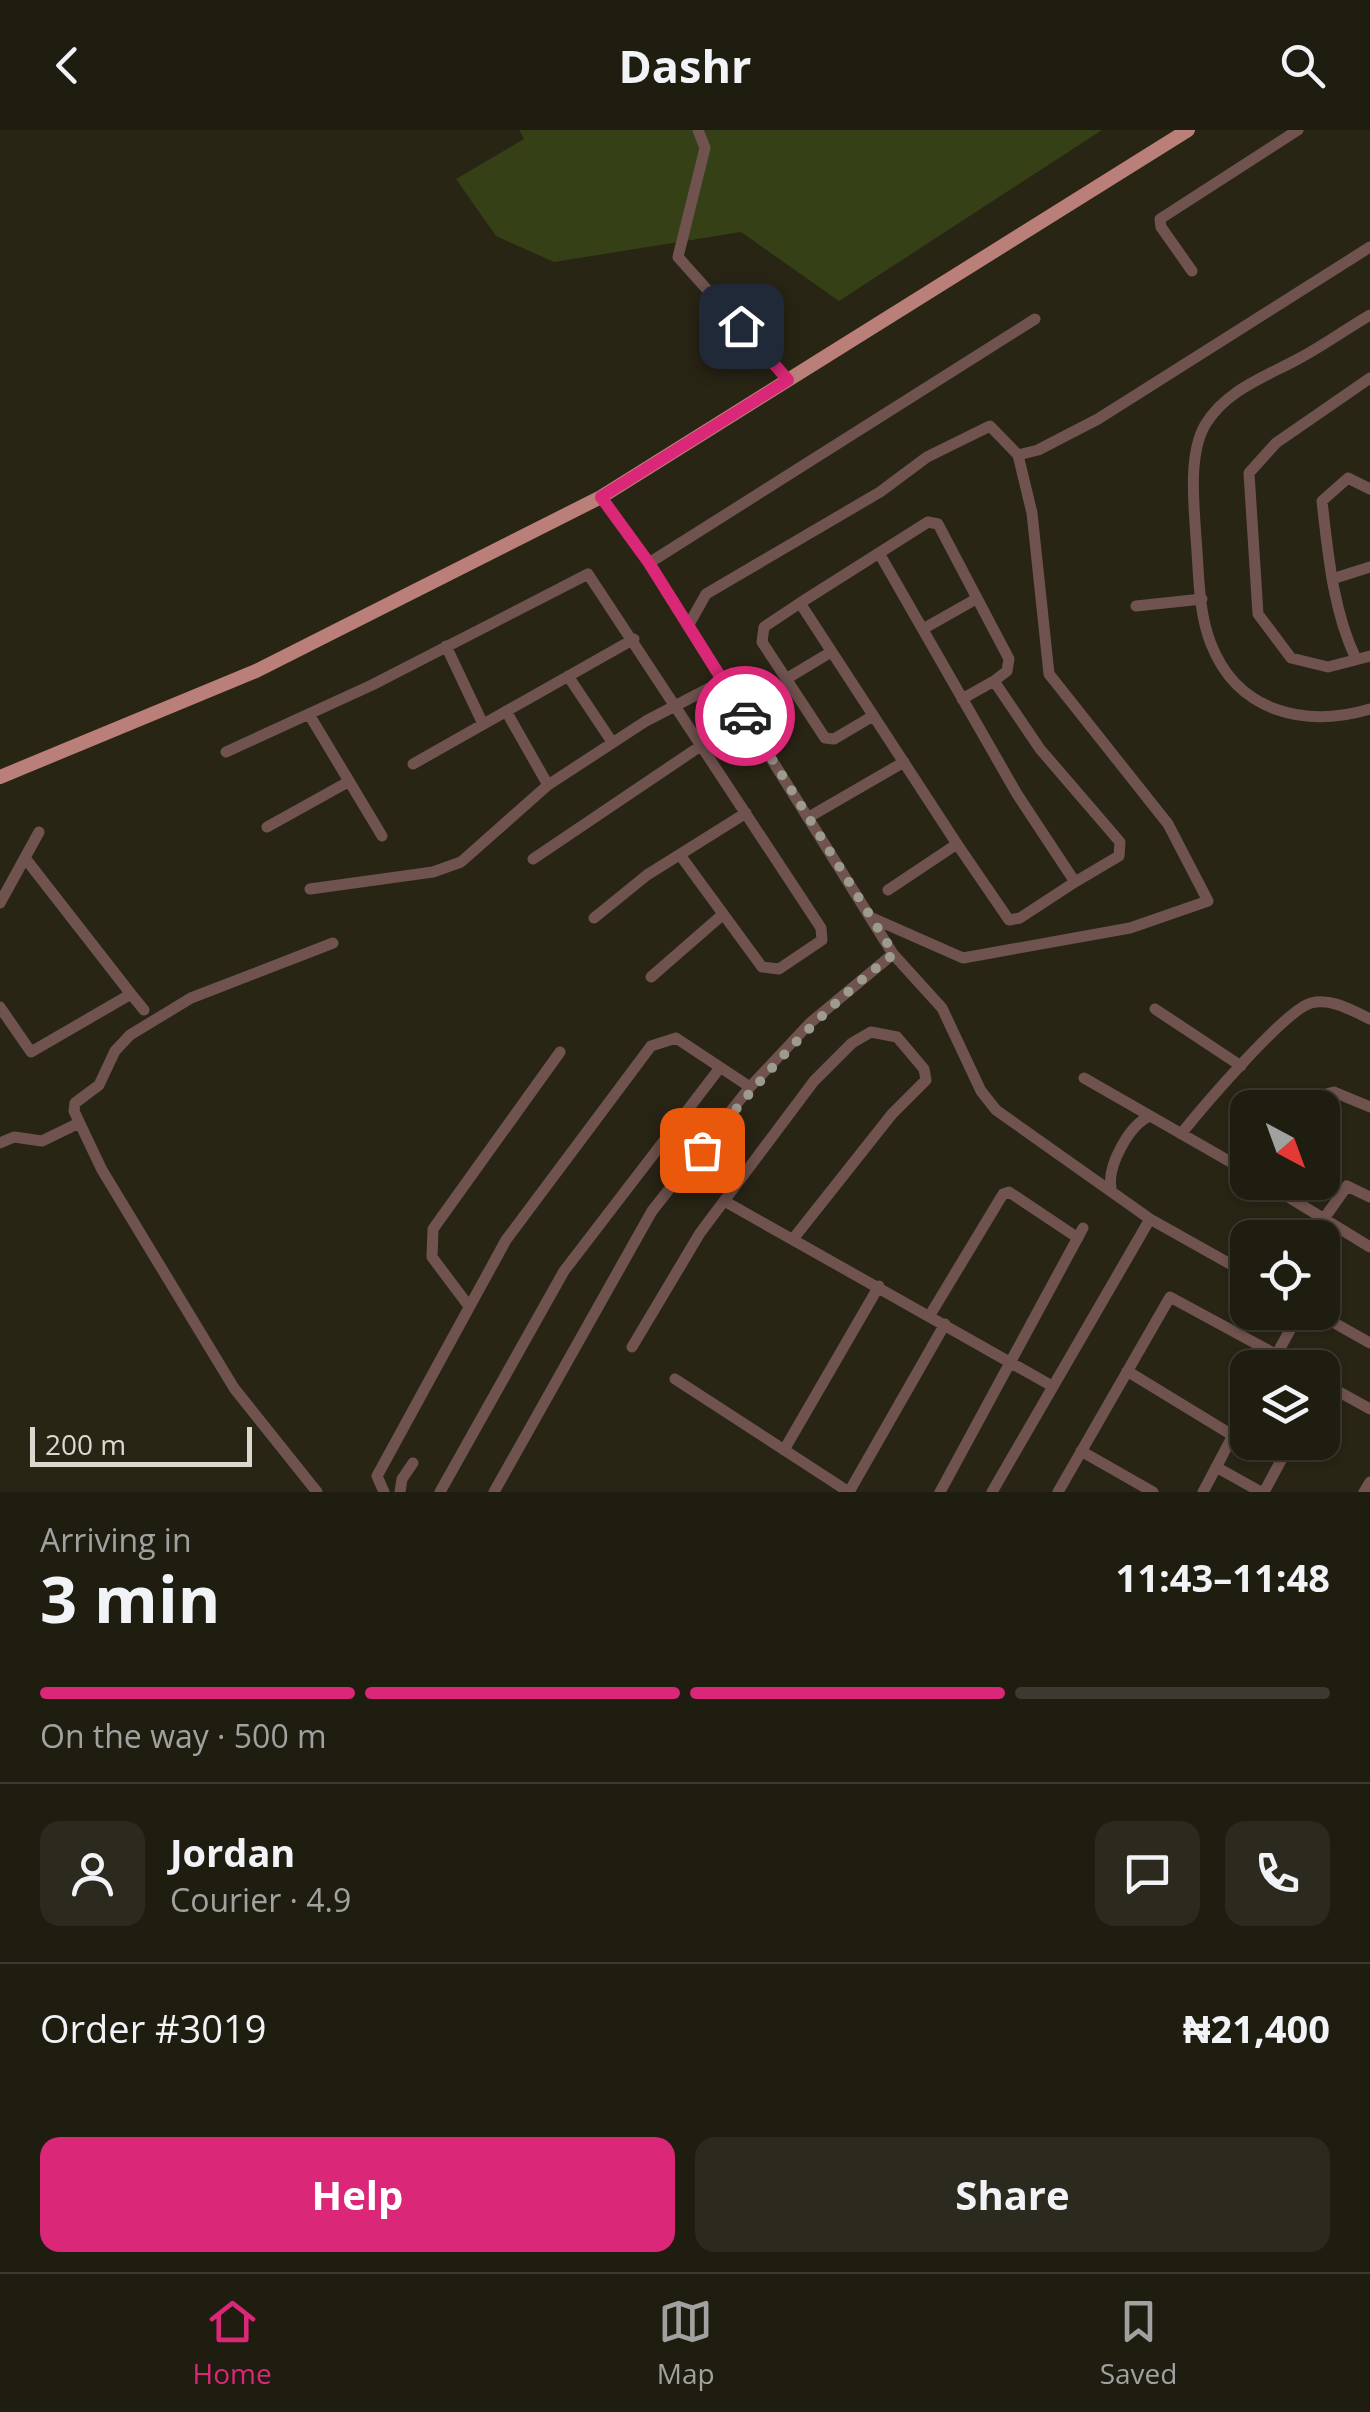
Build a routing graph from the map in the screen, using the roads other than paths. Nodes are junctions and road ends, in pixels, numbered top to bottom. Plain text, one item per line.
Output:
1 (698, 130) edge
2 (1188, 130) edge
3 (1298, 130) edge
4 (1370, 247) edge
5 (1192, 271) dead end
6 (1370, 315) edge
7 (1035, 319) dead end
8 (1370, 378) edge
9 (788, 380) junction
10 (1018, 454) junction
11 (1370, 489) edge
12 (601, 497) junction
13 (879, 553) junction
14 (649, 563) junction
15 (1370, 567) edge
16 (1332, 579) junction
17 (976, 599) junction
18 (1202, 599) junction
19 (800, 603) junction
20 (1136, 606) dead end
21 (688, 626) junction
22 (923, 629) junction
23 (634, 639) junction
24 (446, 646) junction
25 (832, 652) junction
26 (1370, 656) edge
27 (1356, 659) junction
28 (568, 676) junction
29 (786, 679) junction
30 (723, 681) junction
31 (994, 681) junction
32 (962, 699) junction
33 (676, 704) junction
34 (1370, 709) edge
35 (506, 711) junction
36 (310, 716) junction
37 (873, 716) junction
38 (482, 722) junction
39 (612, 742) junction
40 (702, 746) junction
41 (226, 752) dead end
42 (904, 762) junction
43 (413, 764) dead end
44 (0, 776) edge
45 (348, 782) junction
46 (548, 784) junction
47 (746, 813) junction
48 (809, 817) junction
49 (266, 827) dead end
50 (39, 832) dead end
51 (382, 836) dead end
52 (956, 844) junction
53 (680, 854) junction
54 (25, 858) junction
55 (533, 858) dead end
56 (1075, 882) junction
57 (310, 889) dead end
58 (888, 890) dead end
59 (0, 903) edge
60 (721, 916) junction
61 (870, 916) junction
62 (594, 918) dead end
63 (333, 943) dead end
64 (894, 954) junction
65 (651, 977) dead end
66 (131, 994) junction
67 (0, 1006) edge
68 (1156, 1008) dead end
69 (144, 1010) dead end
70 (1370, 1018) edge
71 (560, 1052) dead end
72 (1241, 1066) junction
73 (719, 1069) junction
74 (1084, 1078) dead end
75 (750, 1088) junction
76 (1340, 1094) edge
77 (1370, 1107) edge
78 (1150, 1116) junction
79 (78, 1124) junction
80 (1181, 1134) junction
81 (0, 1143) edge
82 (1230, 1162) edge
83 (1111, 1188) junction
84 (1370, 1197) edge
85 (1293, 1200) edge
86 (726, 1202) junction
87 (1150, 1219) junction
88 (1325, 1220) edge
89 (1329, 1220) edge
90 (1340, 1229) edge
91 (794, 1238) junction
92 (1370, 1247) edge
93 (1230, 1264) edge
94 (880, 1286) junction
95 (468, 1305) junction
96 (930, 1315) junction
97 (945, 1324) junction
98 (1340, 1326) edge
99 (1370, 1343) edge
100 (632, 1347) dead end
101 (1269, 1350) edge
102 (1010, 1361) junction
103 (1127, 1372) junction
104 (675, 1379) dead end
105 (1052, 1386) junction
106 (1340, 1392) edge
107 (1370, 1410) edge
108 (1230, 1434) edge
109 (1230, 1439) edge
110 (784, 1450) junction
111 (1081, 1450) junction
112 (1281, 1460) edge
113 (413, 1463) dead end
114 (1216, 1467) junction
115 (1370, 1482) edge
116 (317, 1492) edge
117 (384, 1492) edge
118 (400, 1492) edge
119 (440, 1492) edge
120 (494, 1492) edge
121 (849, 1492) edge
122 (940, 1492) edge
123 (992, 1492) edge
124 (1058, 1492) edge
125 (1153, 1492) edge
126 (1203, 1492) edge
127 (1263, 1492) edge
128 (1364, 1492) edge

1 - 9 street
2 - 9 main road
3 - 5 street
4 - 10 street
6 - 18 street
7 - 14 street
8 - 27 street
9 - 12 main road
10 - 21 street
10 - 61 street
11 - 16 street
12 - 14 street
12 - 44 main road
13 - 17 street
13 - 19 street
13 - 22 street
14 - 21 street
15 - 16 street
16 - 27 street
17 - 22 street
17 - 31 street
18 - 20 street
18 - 34 street
19 - 25 street
19 - 29 street
21 - 30 street
22 - 32 street
23 - 24 street
23 - 28 street
23 - 33 street
24 - 36 street
24 - 38 street
25 - 29 street
25 - 37 street
26 - 27 street
28 - 35 street
28 - 39 street
29 - 37 street
30 - 33 street
30 - 48 street
31 - 32 street
31 - 56 street
32 - 56 street
33 - 39 street
33 - 40 street
35 - 38 street
35 - 46 street
36 - 41 street
36 - 45 street
37 - 42 street
38 - 43 street
39 - 46 street
40 - 47 street
40 - 55 street
42 - 48 street
42 - 52 street
45 - 49 street
45 - 51 street
46 - 57 street
47 - 53 street
47 - 60 street
48 - 61 street
50 - 54 street
52 - 56 street
52 - 58 street
53 - 60 street
53 - 62 street
54 - 59 street
54 - 66 street
60 - 65 street
61 - 64 street
63 - 79 street
64 - 75 street
64 - 83 street
66 - 67 street
66 - 69 street
68 - 72 street
70 - 72 street
71 - 95 street
72 - 80 street
73 - 75 street
73 - 95 street
73 - 119 street
74 - 78 street
75 - 120 street
76 - 77 street
78 - 80 street
78 - 83 street
79 - 81 street
79 - 116 street
80 - 82 street
83 - 87 street
84 - 89 street
85 - 88 street
86 - 91 street
86 - 91 street
86 - 100 street
87 - 93 street
87 - 105 street
90 - 92 street
91 - 94 street
94 - 96 street
94 - 110 street
95 - 117 street
96 - 97 street
96 - 102 street
97 - 102 street
97 - 121 street
98 - 99 street
101 - 103 street
102 - 105 street
102 - 122 street
103 - 108 street
103 - 111 street
104 - 110 street
105 - 123 street
106 - 107 street
109 - 114 street
110 - 121 street
111 - 124 street
111 - 125 street
112 - 127 street
113 - 118 street
114 - 126 street
114 - 127 street
115 - 128 street

